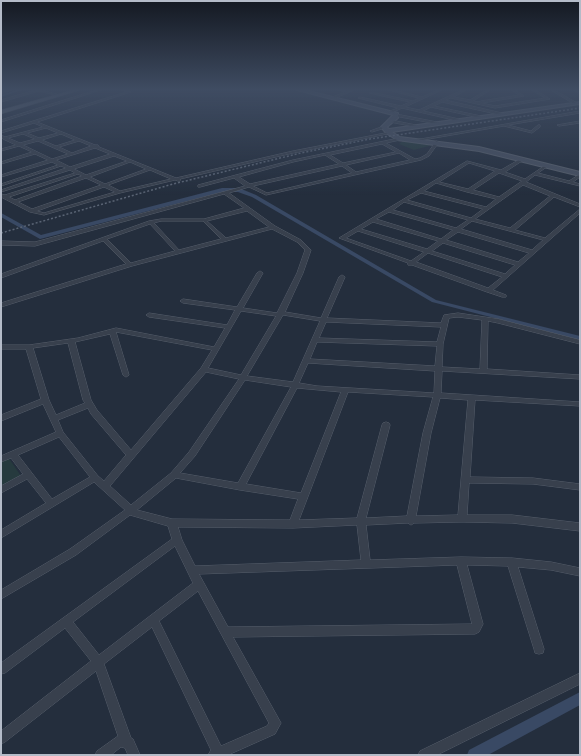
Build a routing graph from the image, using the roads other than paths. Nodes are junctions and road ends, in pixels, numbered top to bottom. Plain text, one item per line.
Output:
1 (26, 124) edge
2 (40, 124) edge
3 (389, 124) edge
4 (409, 124) edge
5 (428, 124) edge
6 (506, 124) edge
7 (564, 124) edge
8 (502, 125) junction
9 (559, 125) dead end
10 (416, 126) junction
11 (539, 126) dead end
12 (47, 127) junction
13 (387, 130) junction
14 (372, 131) dead end
15 (1, 132) edge
16 (63, 132) junction
17 (24, 133) junction
18 (2, 138) edge
19 (38, 139) junction
20 (399, 139) junction
21 (80, 140) junction
22 (416, 140) junction
23 (437, 142) junction
24 (382, 143) junction
25 (18, 145) junction
26 (97, 146) junction
27 (55, 147) junction
28 (1, 150) edge
29 (400, 152) junction
30 (33, 153) junction
31 (72, 154) junction
32 (115, 154) junction
33 (326, 154) junction
34 (523, 159) junction
35 (414, 160) junction
36 (50, 161) junction
37 (130, 161) junction
38 (1, 163) edge
39 (61, 165) junction
40 (342, 165) junction
41 (547, 165) junction
42 (70, 169) junction
43 (150, 169) junction
44 (501, 171) junction
45 (78, 173) junction
46 (355, 173) junction
47 (535, 174) junction
48 (580, 175) edge
49 (1, 176) edge
50 (86, 176) junction
51 (236, 176) junction
52 (179, 180) junction
53 (434, 182) junction
54 (525, 182) junction
55 (570, 182) junction
56 (1, 185) edge
57 (103, 185) junction
58 (580, 185) edge
59 (200, 186) dead end
60 (249, 186) junction
61 (1, 191) edge
62 (420, 191) junction
63 (469, 191) junction
64 (119, 192) junction
65 (226, 193) junction
66 (554, 195) junction
67 (3, 196) edge
68 (500, 199) junction
69 (404, 201) junction
70 (14, 202) junction
71 (580, 206) edge
72 (164, 209) junction
73 (248, 209) junction
74 (487, 209) junction
75 (389, 210) junction
76 (580, 210) edge
77 (32, 211) junction
78 (161, 220) junction
79 (204, 220) junction
80 (373, 220) junction
81 (472, 220) junction
82 (151, 222) junction
83 (273, 227) junction
84 (357, 229) junction
85 (457, 230) junction
86 (511, 230) junction
87 (104, 239) junction
88 (225, 240) junction
89 (547, 240) junction
90 (442, 241) junction
91 (1, 243) edge
92 (178, 252) junction
93 (428, 252) junction
94 (533, 252) junction
95 (410, 264) junction
96 (519, 264) junction
97 (130, 265) junction
98 (260, 273) dead end
99 (1, 276) edge
100 (506, 276) junction
101 (342, 277) dead end
102 (489, 291) junction
103 (504, 296) dead end
104 (183, 301) dead end
105 (1, 305) edge
106 (240, 310) junction
107 (280, 314) junction
108 (149, 315) dead end
109 (485, 319) junction
110 (324, 320) junction
111 (443, 325) junction
112 (229, 328) junction
113 (112, 331) junction
114 (315, 340) junction
115 (71, 341) junction
116 (580, 342) edge
117 (440, 344) junction
118 (1, 347) edge
119 (29, 347) junction
120 (216, 349) junction
121 (306, 361) junction
122 (204, 369) junction
123 (439, 370) junction
124 (483, 371) junction
125 (126, 376) dead end
126 (580, 377) edge
127 (242, 378) junction
128 (295, 385) junction
129 (345, 390) junction
130 (437, 395) junction
131 (472, 397) junction
132 (46, 400) junction
133 (90, 404) junction
134 (580, 404) edge
135 (2, 414) edge
136 (53, 419) junction
137 (386, 425) dead end
138 (60, 434) junction
139 (13, 454) junction
140 (131, 455) junction
141 (1, 459) edge
142 (28, 475) junction
143 (174, 475) junction
144 (95, 478) junction
145 (465, 480) junction
146 (104, 487) junction
147 (240, 487) junction
148 (580, 487) edge
149 (1, 490) edge
150 (304, 497) junction
151 (51, 504) junction
152 (131, 510) junction
153 (462, 518) junction
154 (361, 521) junction
155 (411, 521) junction
156 (172, 523) junction
157 (293, 524) junction
158 (580, 527) edge
159 (1, 534) edge
160 (177, 540) junction
161 (461, 561) junction
162 (512, 562) junction
163 (366, 564) junction
164 (192, 570) junction
165 (580, 572) edge
166 (199, 584) junction
167 (1, 596) edge
168 (153, 619) junction
169 (66, 622) junction
170 (225, 632) junction
171 (540, 649) dead end
172 (98, 662) junction
173 (1, 669) edge
174 (580, 678) edge
175 (1, 738) edge
176 (126, 741) junction
177 (216, 754) edge
178 (101, 755) edge
179 (134, 755) edge
180 (424, 755) edge

1 - 15 street
2 - 12 street
3 - 13 street
4 - 10 street
5 - 10 street
6 - 8 street
7 - 9 street
8 - 11 street
8 - 22 street
10 - 13 street
12 - 16 street
12 - 17 street
13 - 14 street
13 - 20 street
13 - 52 street
16 - 19 street
16 - 21 street
17 - 18 street
17 - 19 street
18 - 25 street
19 - 25 street
19 - 27 street
20 - 22 street
20 - 24 street
21 - 26 street
21 - 27 street
22 - 23 street
23 - 34 street
23 - 35 street
24 - 29 street
24 - 33 street
25 - 28 street
25 - 30 street
26 - 31 street
26 - 32 street
27 - 31 street
29 - 35 street
29 - 40 street
30 - 36 street
30 - 38 street
31 - 36 street
32 - 37 street
32 - 42 street
33 - 40 street
33 - 51 street
34 - 41 street
34 - 44 street
35 - 46 street
36 - 39 street
36 - 49 street
37 - 43 street
37 - 50 street
39 - 42 street
39 - 56 street
40 - 46 street
40 - 60 street
41 - 47 street
41 - 48 street
42 - 45 street
42 - 61 street
43 - 52 street
43 - 57 street
44 - 53 street
44 - 54 street
44 - 63 street
45 - 50 street
45 - 67 street
46 - 60 street
47 - 54 street
47 - 55 street
48 - 55 street
50 - 57 street
50 - 70 street
51 - 59 street
51 - 60 street
52 - 64 street
53 - 62 street
53 - 63 street
54 - 66 street
54 - 68 street
55 - 58 street
57 - 64 street
57 - 77 street
60 - 65 street
62 - 69 street
62 - 74 street
63 - 68 street
64 - 77 street
65 - 72 street
65 - 73 street
66 - 71 street
66 - 86 street
67 - 70 street
68 - 74 street
69 - 75 street
69 - 81 street
70 - 77 street
72 - 78 street
72 - 91 street
73 - 79 street
73 - 83 street
74 - 81 street
75 - 80 street
75 - 85 street
76 - 89 street
78 - 79 street
78 - 82 street
79 - 88 street
80 - 84 street
80 - 90 street
81 - 85 street
81 - 86 street
82 - 87 street
82 - 92 street
83 - 88 street
83 - 107 street
84 - 93 street
84 - 95 street
85 - 90 street
85 - 94 street
86 - 89 street
87 - 97 street
87 - 99 street
88 - 92 street
89 - 94 street
90 - 93 street
90 - 96 street
92 - 97 street
93 - 95 street
93 - 100 street
94 - 96 street
95 - 102 street
96 - 100 street
97 - 105 street
98 - 106 street
100 - 102 street
101 - 110 street
102 - 103 street
104 - 106 street
106 - 107 street
106 - 112 street
107 - 110 street
107 - 127 street
108 - 112 street
109 - 111 street
109 - 116 street
109 - 124 street
110 - 111 street
110 - 114 street
111 - 117 street
112 - 120 street
113 - 115 street
113 - 120 street
113 - 125 street
114 - 117 street
114 - 121 street
115 - 119 street
115 - 133 street
117 - 123 street
118 - 119 street
119 - 132 street
120 - 122 street
121 - 123 street
121 - 128 street
122 - 127 street
122 - 140 street
123 - 124 street
123 - 130 street
124 - 126 street
127 - 128 street
127 - 143 street
128 - 129 street
128 - 147 street
129 - 130 street
129 - 150 street
130 - 131 street
130 - 155 street
131 - 134 street
131 - 145 street
132 - 135 street
132 - 136 street
133 - 136 street
133 - 140 street
136 - 138 street
137 - 154 street
138 - 139 street
138 - 144 street
139 - 141 street
139 - 142 street
140 - 146 street
142 - 149 street
142 - 151 street
143 - 147 street
143 - 152 street
144 - 146 street
144 - 151 street
145 - 148 street
145 - 153 street
146 - 152 street
147 - 150 street
150 - 157 street
151 - 159 street
152 - 156 street
152 - 167 street
153 - 155 street
153 - 158 street
154 - 155 street
154 - 157 street
154 - 163 street
156 - 157 street
156 - 160 street
160 - 164 street
160 - 169 street
161 - 162 street
161 - 163 street
161 - 170 street
162 - 165 street
162 - 171 street
163 - 164 street
164 - 166 street
166 - 168 street
166 - 170 street
168 - 172 street
168 - 177 street
169 - 172 street
169 - 173 street
170 - 177 street
172 - 175 street
172 - 176 street
174 - 180 street
176 - 178 street
176 - 179 street

